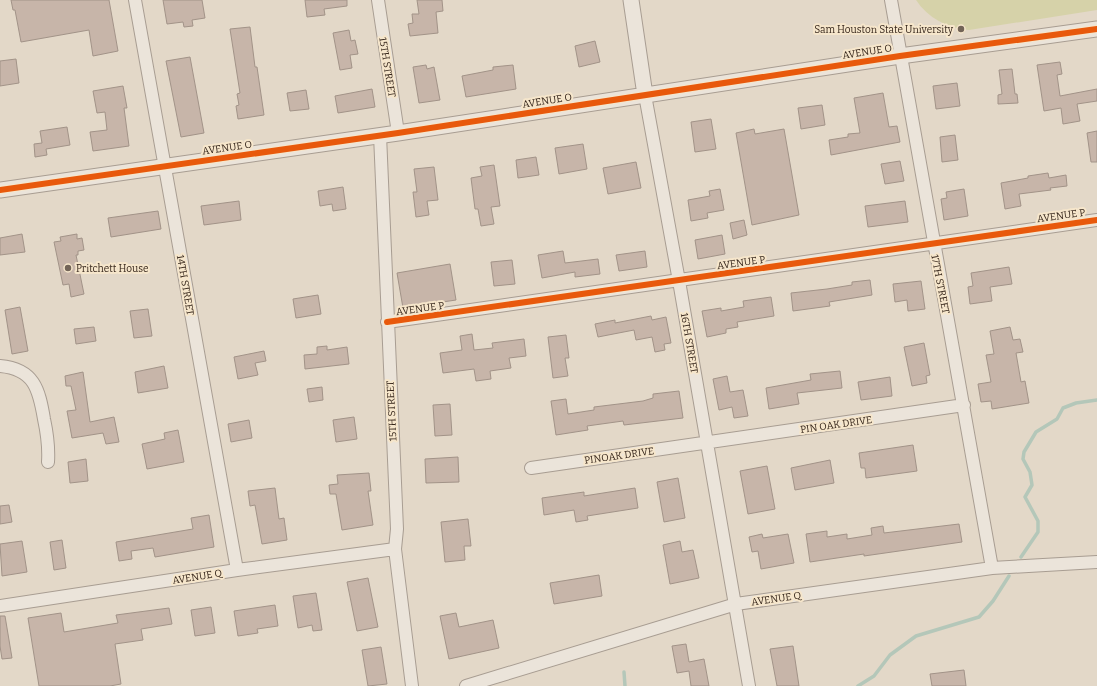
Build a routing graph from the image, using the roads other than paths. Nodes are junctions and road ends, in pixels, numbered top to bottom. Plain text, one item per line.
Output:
1 (135, 0) edge
2 (378, 0) edge
3 (631, 0) edge
4 (891, 0) edge
5 (1097, 29) edge
6 (900, 56) junction
7 (645, 95) junction
8 (398, 133) junction
9 (380, 136) junction
10 (165, 165) junction
11 (0, 190) edge
12 (1097, 220) edge
13 (934, 244) junction
14 (679, 281) junction
15 (387, 322) junction
16 (0, 366) edge
17 (964, 405) junction
18 (707, 443) junction
19 (48, 462) dead end
20 (531, 468) dead end
21 (395, 549) junction
22 (1097, 562) edge
23 (992, 568) junction
24 (237, 570) junction
25 (736, 604) junction
26 (0, 606) edge
27 (412, 686) edge
28 (466, 686) edge
29 (749, 686) edge

1 - 10 street, 14TH STREET
2 - 8 street, 15TH STREET
3 - 7 street, 16TH STREET
4 - 6 street, 17TH STREET
5 - 6 street, AVENUE O
6 - 7 street, AVENUE O
6 - 13 street, 17TH STREET
7 - 8 street, AVENUE O
7 - 14 street, 16TH STREET
8 - 9 street, AVENUE O
9 - 10 street, AVENUE O
9 - 15 street, 15TH STREET
10 - 11 street, AVENUE O
10 - 24 street, 14TH STREET
12 - 13 street, AVENUE P
13 - 14 street, AVENUE P
13 - 17 street, 17TH STREET
14 - 15 street, AVENUE P
14 - 18 street, 16TH STREET
15 - 21 street, 15TH STREET
16 - 19 street
17 - 18 street, PIN OAK DRIVE
17 - 23 street, 17TH STREET
18 - 20 street, PINOAK DRIVE
18 - 25 street, 16TH STREET
21 - 24 street, AVENUE Q
21 - 27 street, 15TH STREET
22 - 23 street, AVENUE Q
23 - 25 street, AVENUE Q
24 - 26 street, AVENUE Q
25 - 28 street, AVENUE Q
25 - 29 street, 16TH STREET

